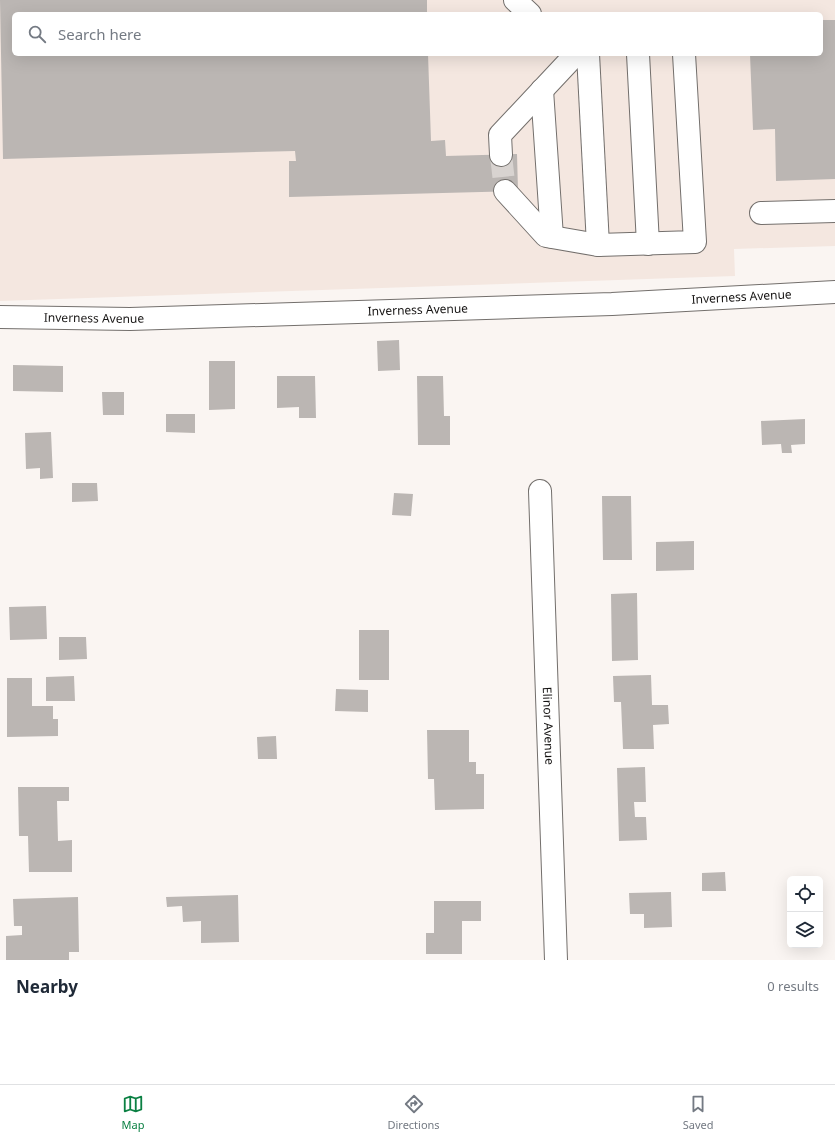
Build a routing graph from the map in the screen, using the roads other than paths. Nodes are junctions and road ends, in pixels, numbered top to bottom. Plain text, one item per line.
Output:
1 (515, 0) edge
2 (528, 12) edge
3 (578, 56) edge
4 (580, 56) edge
5 (638, 56) edge
6 (684, 56) edge
7 (542, 90) junction
8 (501, 154) tunnel mouth
9 (505, 191) tunnel mouth
10 (835, 211) edge
11 (761, 213) dead end
12 (552, 237) junction
13 (648, 244) junction
14 (598, 245) junction
15 (835, 292) edge
16 (0, 317) edge
17 (540, 491) dead end
18 (556, 960) edge

1 - 2 street
3 - 7 street
4 - 14 street
5 - 13 street
6 - 13 street
7 - 8 street
7 - 12 street
9 - 12 street
10 - 11 street
12 - 14 street
13 - 14 street
15 - 16 street, Inverness Avenue
17 - 18 street, Elinor Avenue

